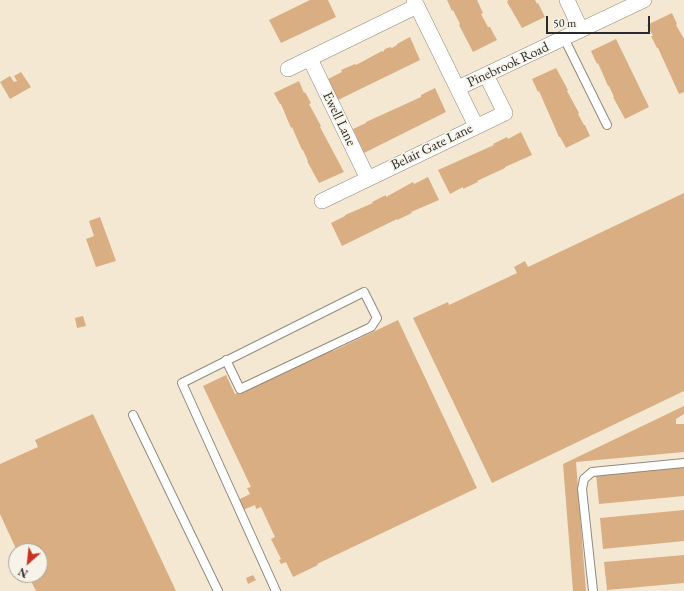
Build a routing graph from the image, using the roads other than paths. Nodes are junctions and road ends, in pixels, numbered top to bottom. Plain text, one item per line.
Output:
1 (567, 0) edge
2 (644, 0) edge
3 (416, 3) edge
4 (581, 30) junction
5 (564, 38) junction
6 (310, 59) junction
7 (288, 69) dead end
8 (486, 75) junction
9 (458, 88) junction
10 (607, 125) dead end
11 (476, 126) junction
12 (368, 179) junction
13 (322, 201) dead end
14 (226, 360) junction
15 (134, 415) dead end
16 (684, 463) edge
17 (218, 591) edge
18 (276, 591) edge
19 (593, 591) edge

1 - 4 street
2 - 4 street, Pinebrook Road
3 - 6 street
3 - 9 street
4 - 5 street, Pinebrook Road
5 - 8 street, Pinebrook Road
5 - 10 lane
6 - 7 street
6 - 12 street, Ewell Lane
8 - 9 street, Pinebrook Road
8 - 11 street, Belair Gate Lane
9 - 11 street
11 - 12 street, Belair Gate Lane
12 - 13 street, Belair Gate Lane
14 - 14 lane
14 - 18 lane
15 - 17 lane
16 - 19 lane

